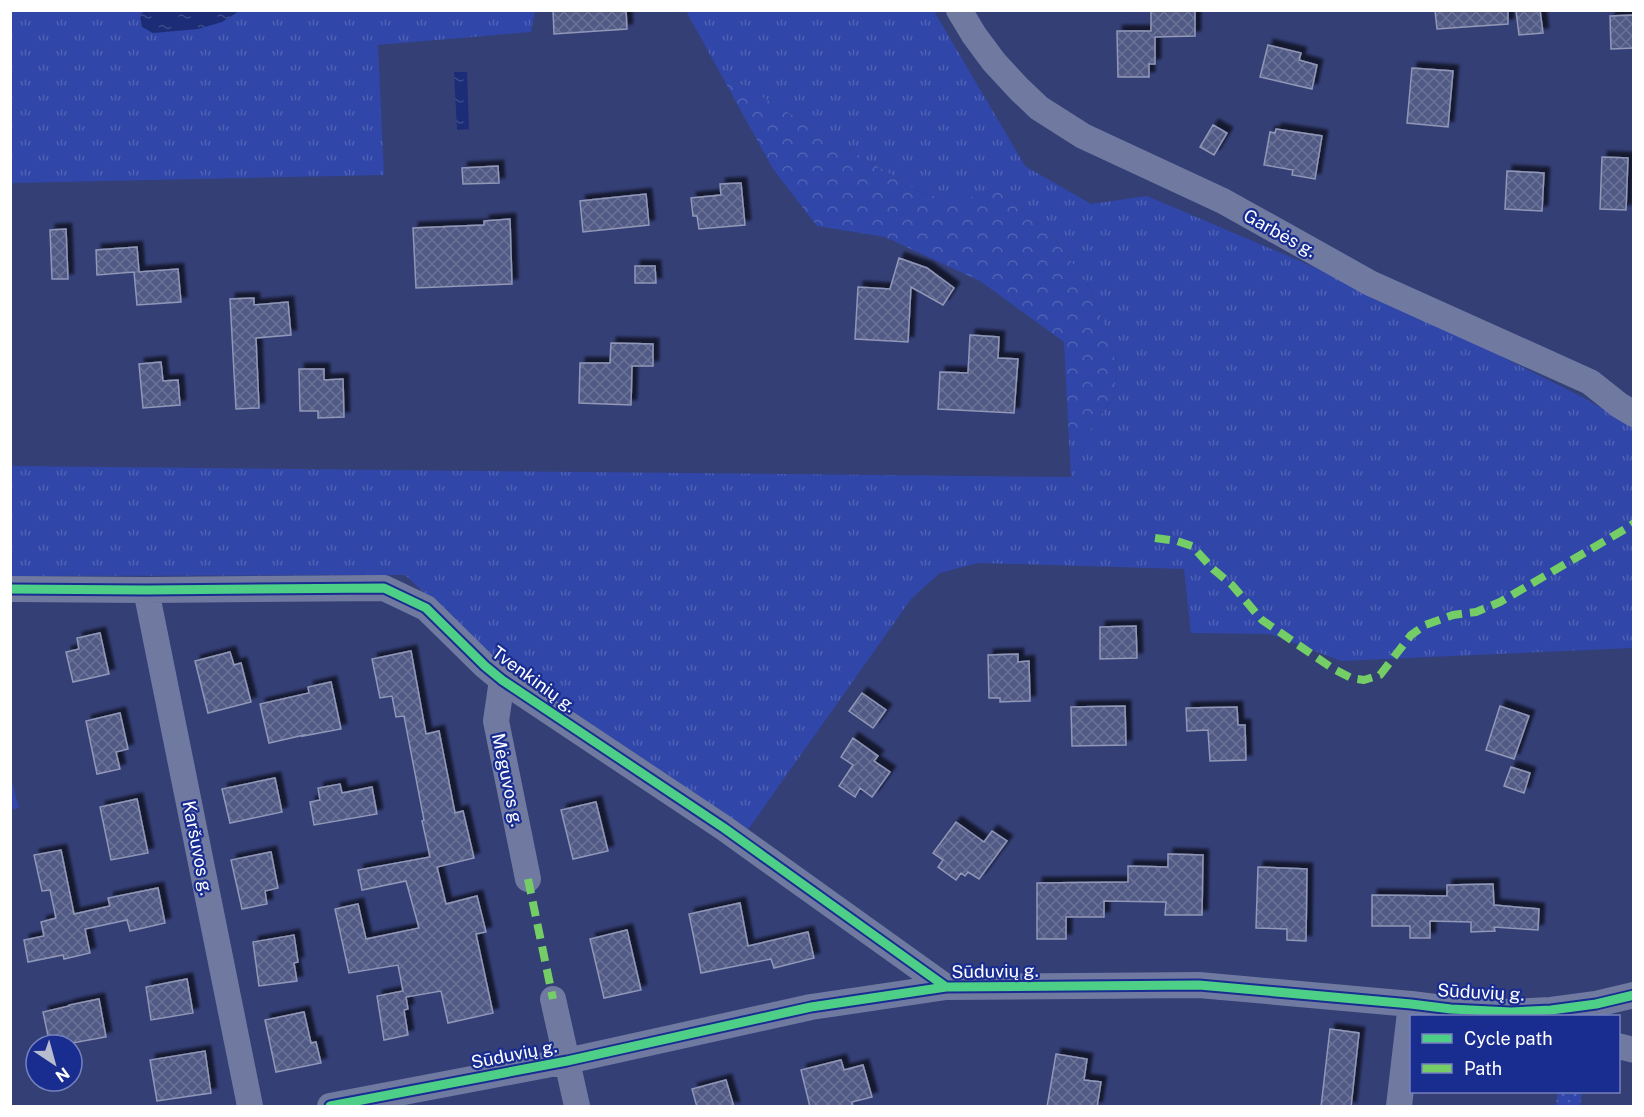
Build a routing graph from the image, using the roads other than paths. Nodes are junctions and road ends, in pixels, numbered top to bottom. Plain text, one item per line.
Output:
1 (959, 10) edge
2 (1634, 414) edge
3 (10, 589) edge
4 (146, 590) junction
5 (502, 680) junction
6 (528, 879) dead end
7 (946, 987) junction
8 (1634, 995) edge
9 (553, 999) dead end
10 (1411, 1004) junction
11 (1553, 1013) edge
12 (567, 1061) junction
13 (250, 1107) edge
14 (330, 1107) edge
15 (577, 1107) edge
16 (1399, 1107) edge

1 - 2 street, Garbės g.
3 - 4 street, Tvenkinių g.
4 - 5 street, Tvenkinių g.
4 - 13 street, Karšuvos g.
5 - 6 street, Mėguvos g.
5 - 7 street, Tvenkinių g.
7 - 10 street, Sūduvių g.
7 - 12 street, Sūduvių g.
8 - 11 street, Sūduvių g.
9 - 12 street
10 - 11 street, Sūduvių g.
10 - 16 street
12 - 14 street, Sūduvių g.
12 - 15 street

